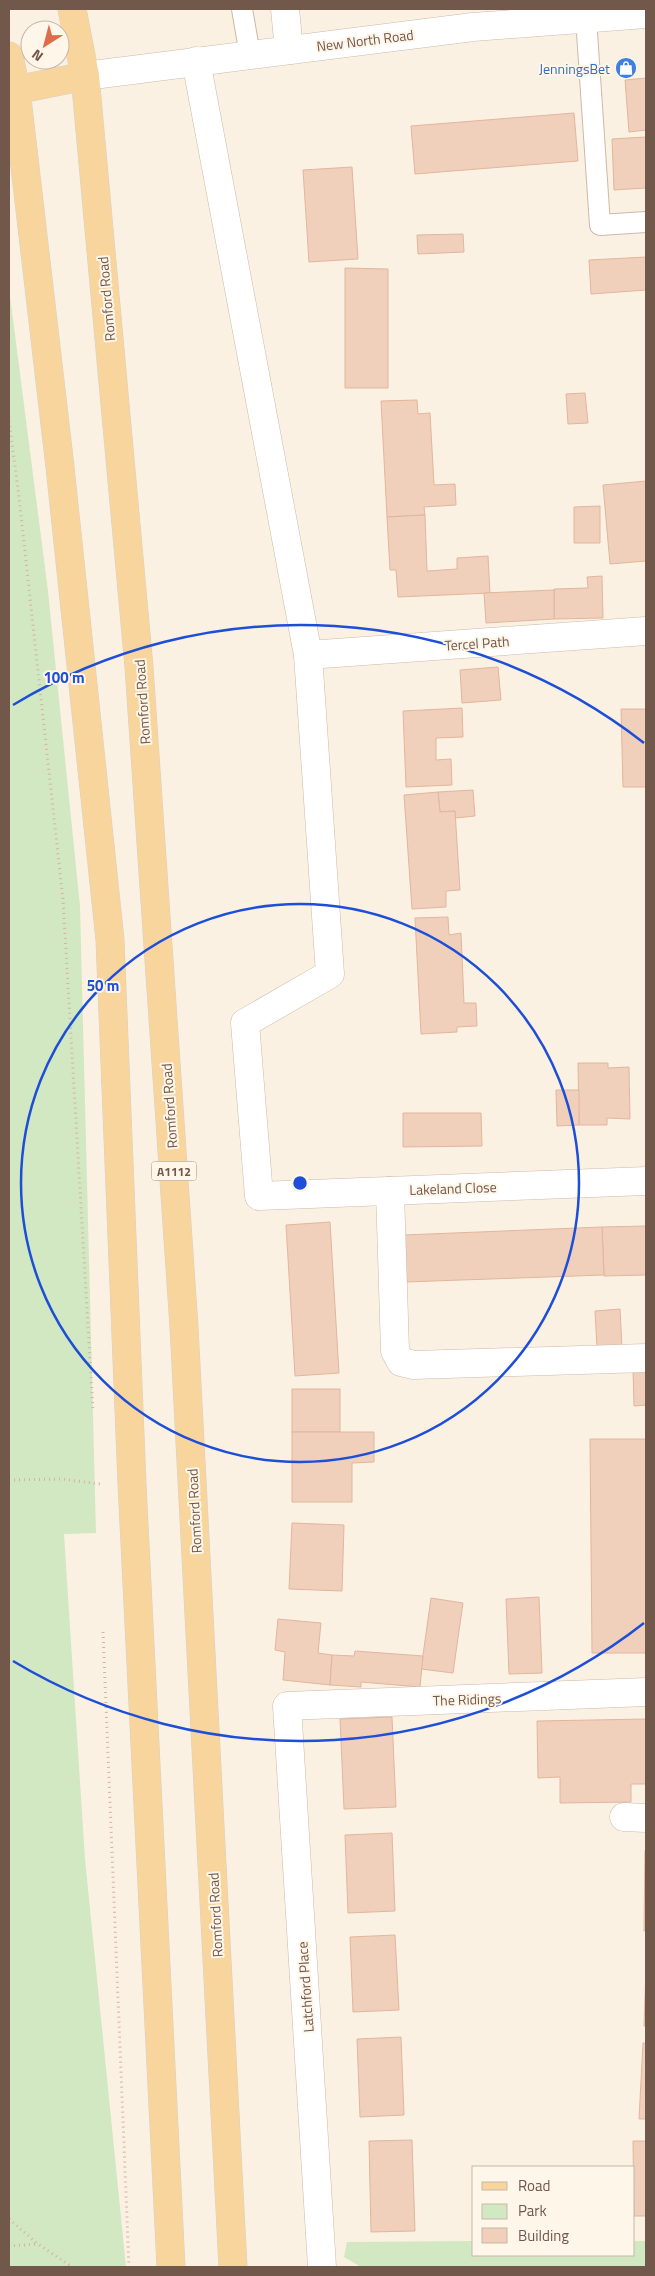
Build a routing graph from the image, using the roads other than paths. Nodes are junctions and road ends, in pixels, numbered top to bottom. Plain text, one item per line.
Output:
1 (72, 9) edge
2 (242, 9) edge
3 (285, 9) edge
4 (646, 14) edge
5 (586, 18) junction
6 (289, 50) junction
7 (250, 54) junction
8 (9, 56) edge
9 (196, 61) junction
10 (85, 76) junction
11 (16, 90) junction
12 (646, 222) edge
13 (646, 632) edge
14 (308, 655) junction
15 (646, 1181) edge
16 (390, 1191) junction
17 (646, 1358) edge
18 (646, 1692) edge
19 (287, 1706) joint
20 (171, 2267) edge
21 (233, 2267) edge
22 (322, 2267) edge

1 - 10 main road, Romford Road / A1112
2 - 7 lane
3 - 6 street
4 - 5 street, New North Road
5 - 6 street, New North Road
5 - 12 lane
6 - 7 street, New North Road
7 - 9 street, New North Road
8 - 11 main road
9 - 10 street, New North Road
9 - 14 street
10 - 11 main road
10 - 21 main road, Romford Road / A1112
11 - 20 main road
13 - 14 street, Tercel Path
14 - 16 street, Lakeland Close
15 - 16 street, Lakeland Close
16 - 17 street
18 - 19 street, The Ridings
19 - 22 street, Latchford Place

